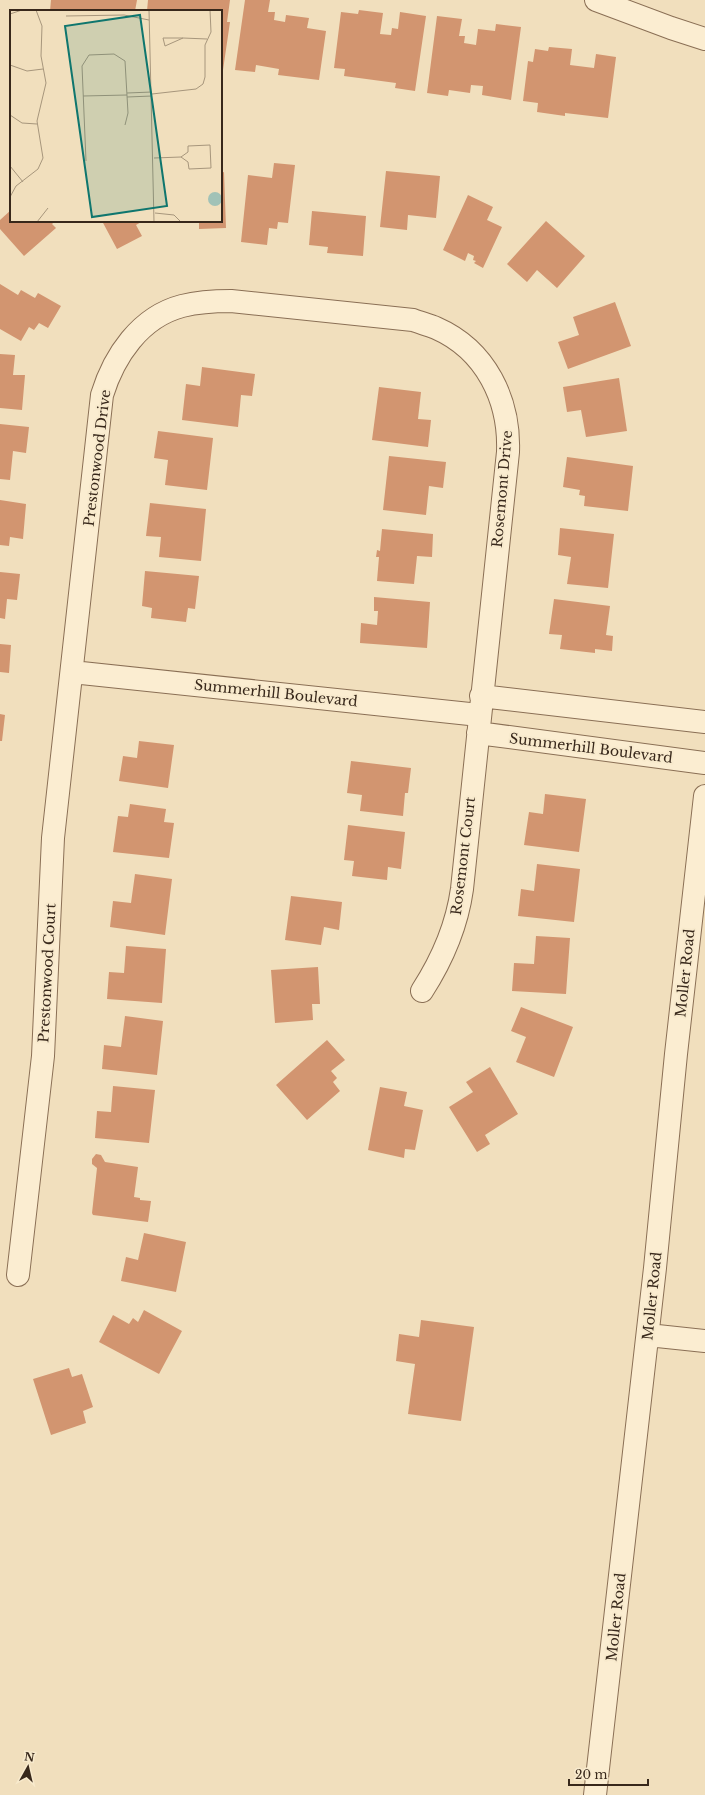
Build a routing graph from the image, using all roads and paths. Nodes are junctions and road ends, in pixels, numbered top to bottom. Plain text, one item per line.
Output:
1 (596, 0) edge
2 (705, 39) edge
3 (401, 319) joint
4 (72, 672) junction
5 (479, 715) junction
6 (705, 722) edge
7 (705, 763) edge
8 (705, 796) edge
9 (422, 991) dead end
10 (18, 1275) dead end
11 (648, 1335) junction
12 (705, 1341) edge
13 (595, 1795) edge

1 - 2 street
3 - 4 street, Prestonwood Drive
3 - 5 street, Rosemont Drive
4 - 5 street, Summerhill Boulevard
4 - 10 street, Prestonwood Court
5 - 6 street, Summerhill Boulevard
5 - 7 street, Summerhill Boulevard
5 - 9 street, Rosemont Court
8 - 11 street, Moller Road
11 - 12 street
11 - 13 street, Moller Road

